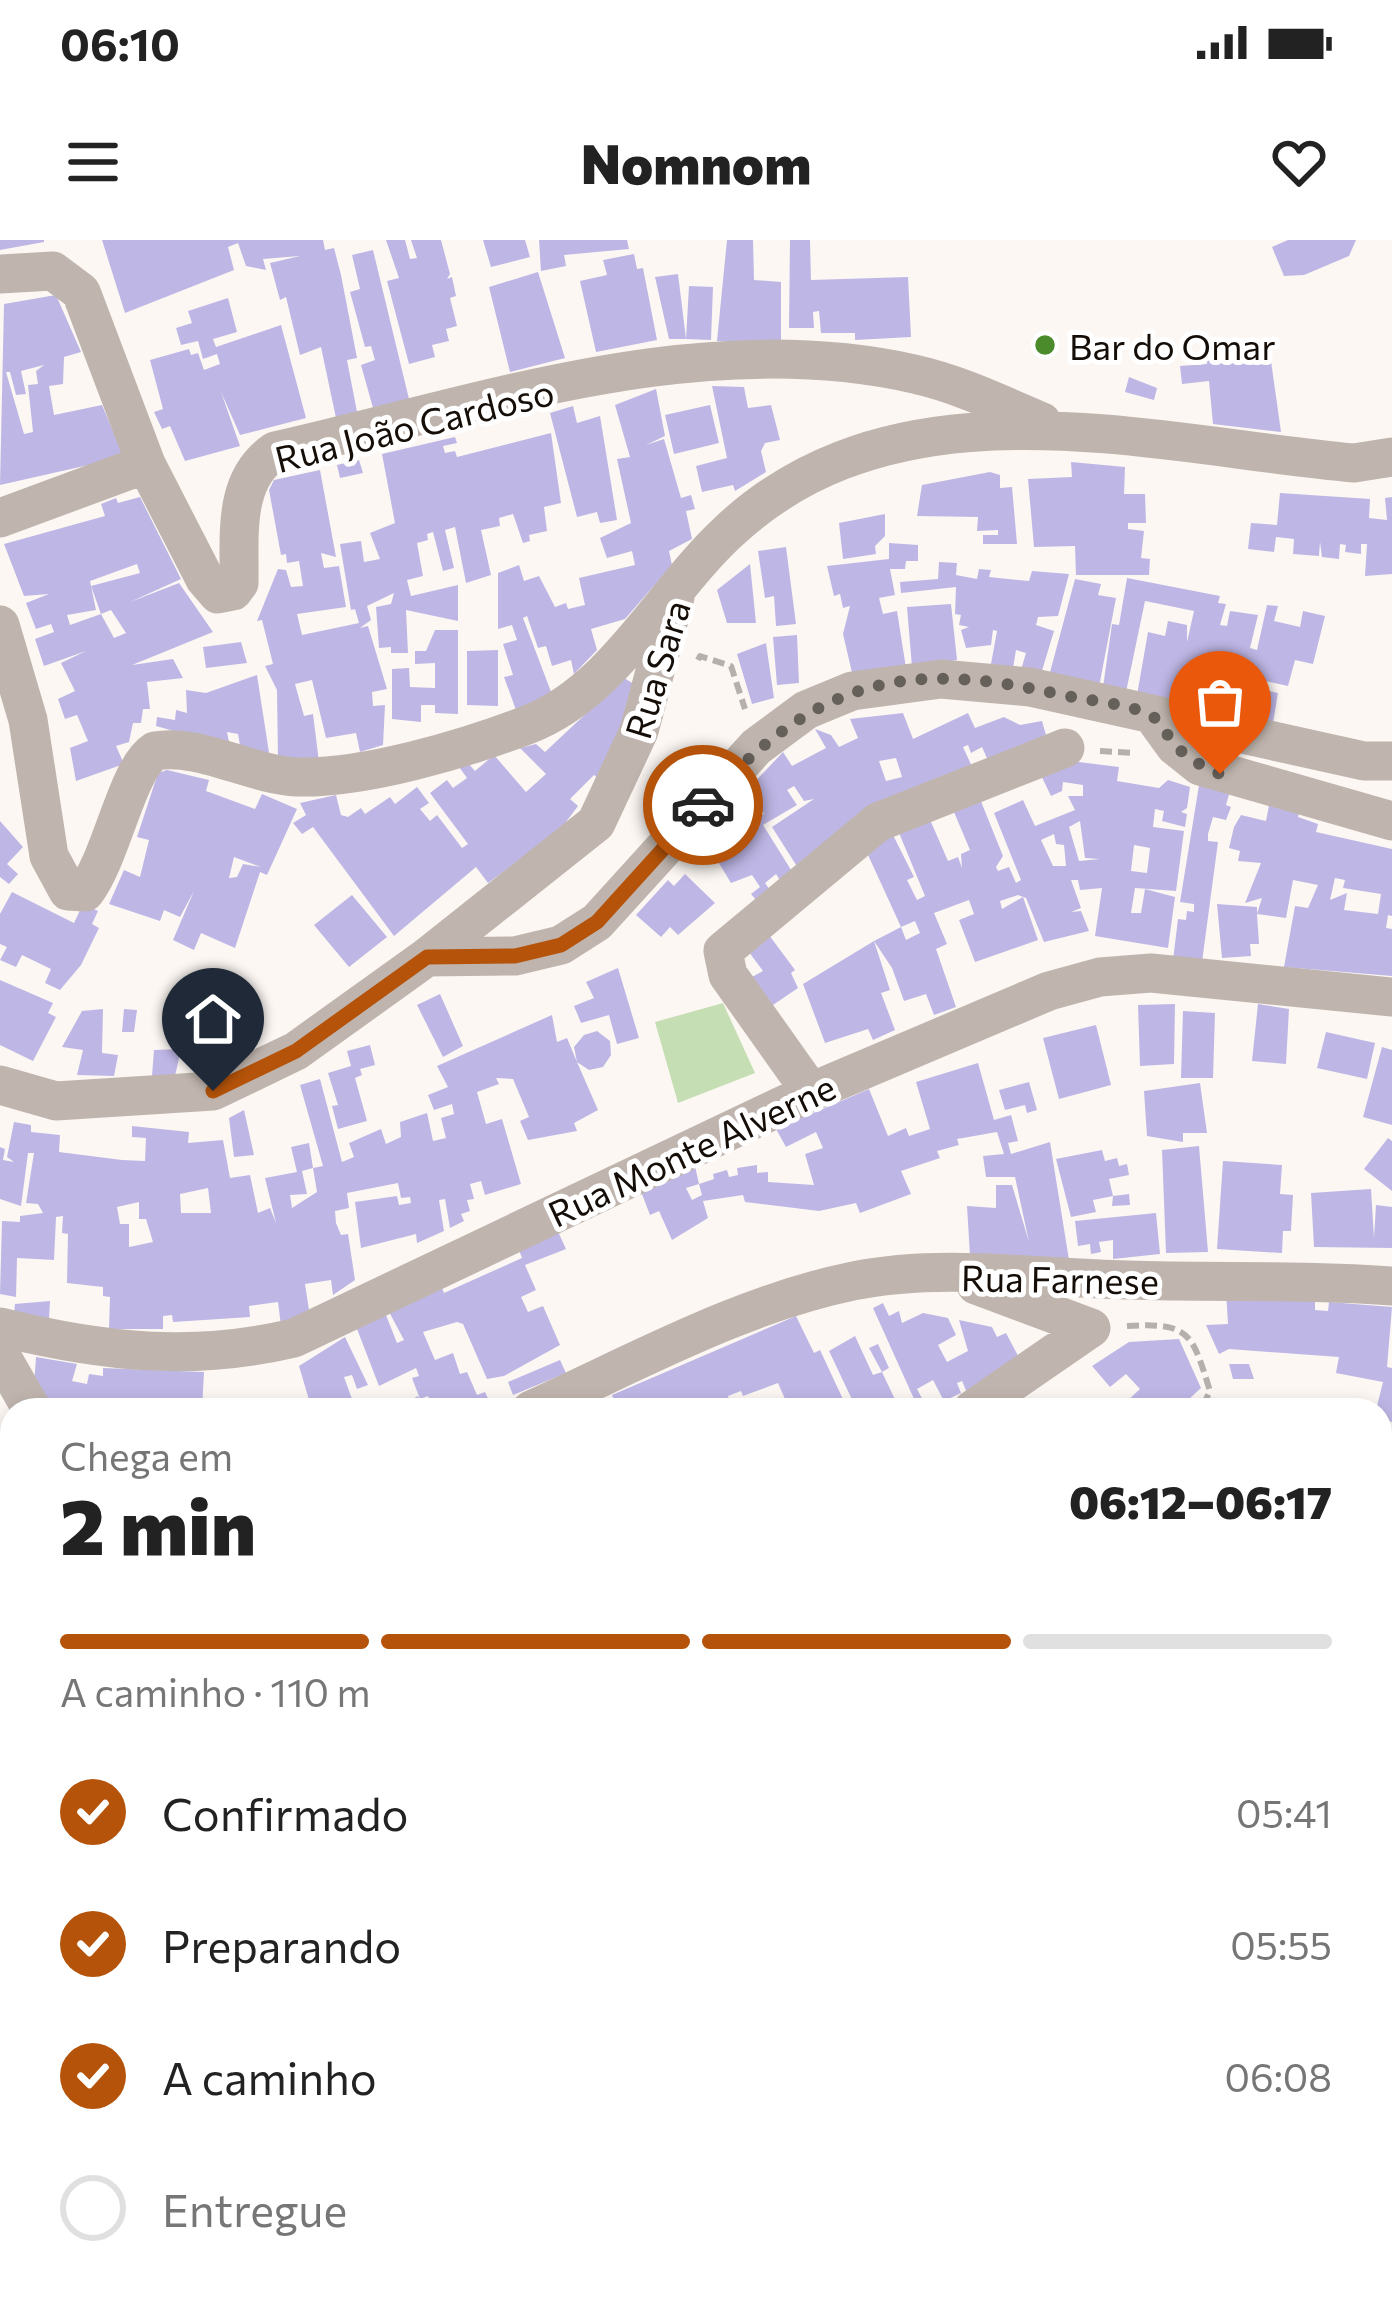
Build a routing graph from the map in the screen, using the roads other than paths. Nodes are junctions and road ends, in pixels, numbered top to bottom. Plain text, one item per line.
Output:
1 (0, 274) edge
2 (1057, 429) junction
3 (1392, 457) edge
4 (146, 464) junction
5 (0, 518) edge
6 (676, 592) junction
7 (0, 625) edge
8 (14, 713) edge
9 (1154, 716) junction
10 (1065, 748) dead end
11 (1392, 761) edge
12 (1392, 821) edge
13 (427, 957) junction
14 (1392, 997) edge
15 (0, 1085) edge
16 (811, 1092) junction
17 (943, 1273) junction
18 (1392, 1286) edge
19 (0, 1327) edge
20 (0, 1354) edge
21 (25, 1398) edge
22 (558, 1398) edge
23 (989, 1398) edge

1 - 4 street, Rua João Cardoso
2 - 3 street, Rua Sara
2 - 4 street, Rua João Cardoso
2 - 6 street, Rua Sara
4 - 5 street
6 - 8 street
6 - 13 street, Rua Sara
7 - 8 street
9 - 11 street
9 - 12 street
9 - 13 street
10 - 16 street
13 - 15 street, Rua Sara
14 - 16 street, Rua Monte Alverne
16 - 19 street, Rua Monte Alverne
17 - 18 street, Rua Farnese
17 - 22 street
17 - 23 street, Rua Farnese
20 - 21 street

